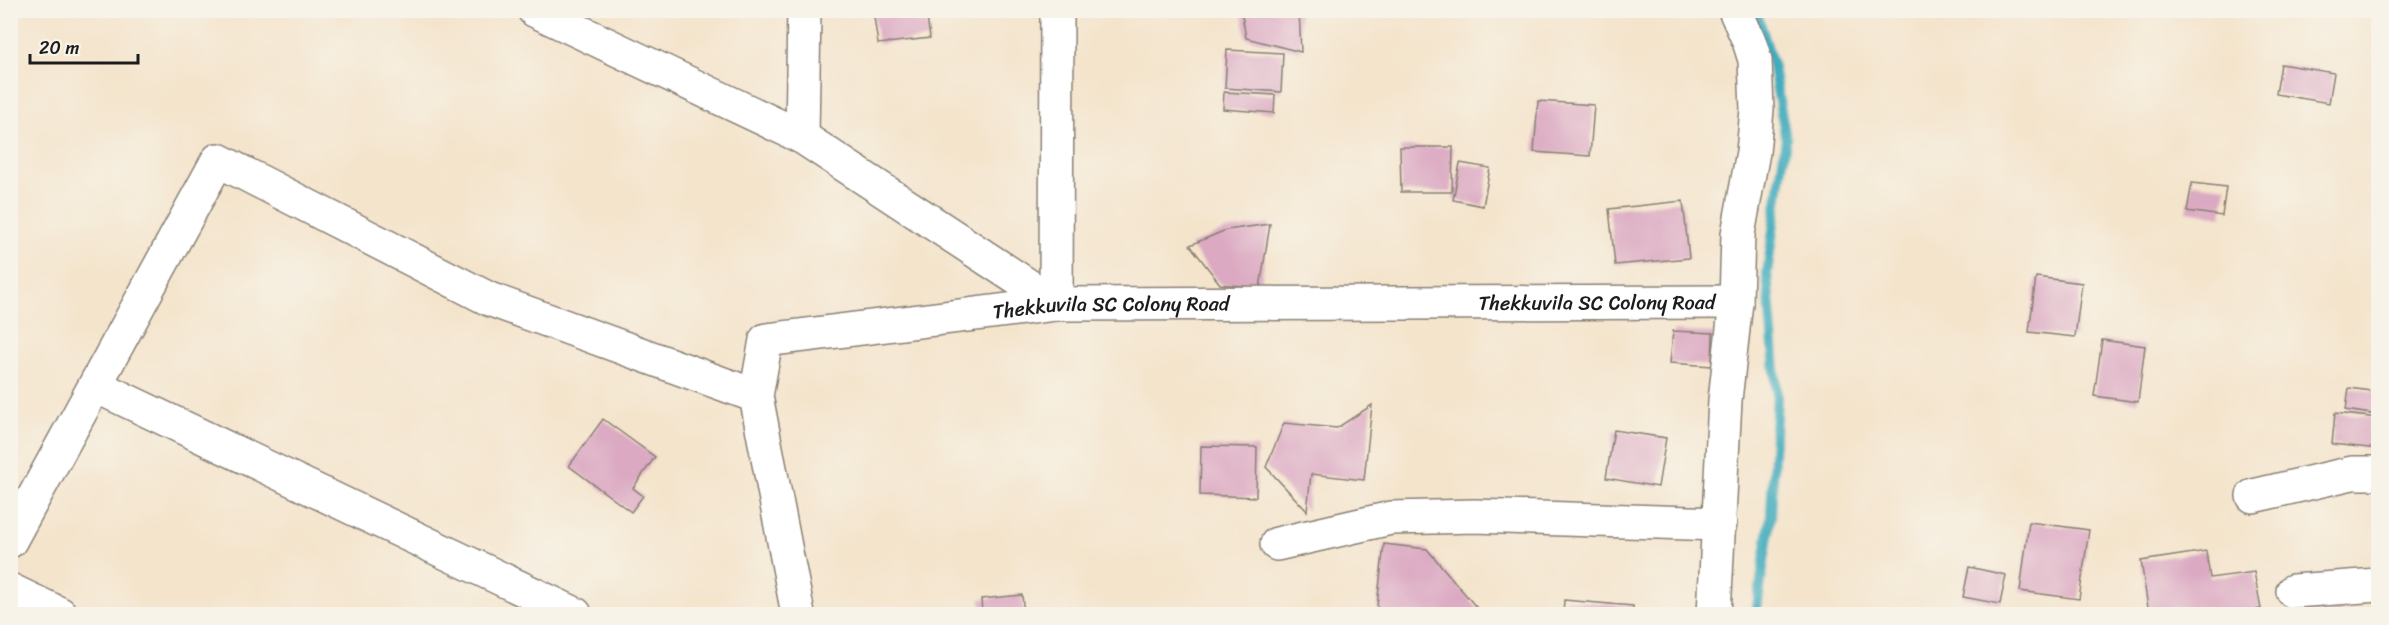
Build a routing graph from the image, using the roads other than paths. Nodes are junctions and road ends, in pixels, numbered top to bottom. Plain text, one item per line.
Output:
1 (534, 10) edge
2 (804, 10) edge
3 (1057, 10) edge
4 (1738, 17) edge
5 (802, 137) junction
6 (1736, 302) junction
7 (1056, 304) junction
8 (96, 386) junction
9 (756, 396) junction
10 (2379, 473) edge
11 (2253, 496) dead end
12 (1720, 524) junction
13 (10, 541) edge
14 (1277, 544) dead end
15 (2379, 585) edge
16 (10, 590) edge
17 (2293, 591) dead end
18 (60, 615) edge
19 (575, 615) edge
20 (798, 615) edge
21 (1714, 615) edge

1 - 5 street
2 - 5 street
3 - 7 street
4 - 6 street
5 - 7 street
6 - 7 street, Thekkuvila SC Colony Road
6 - 12 street
7 - 9 street, Thekkuvila SC Colony Road
8 - 9 street
8 - 13 street
8 - 19 street
9 - 20 street, Thekkuvila SC Colony Road
10 - 11 street
12 - 14 street
12 - 21 street
15 - 17 street
16 - 18 street

